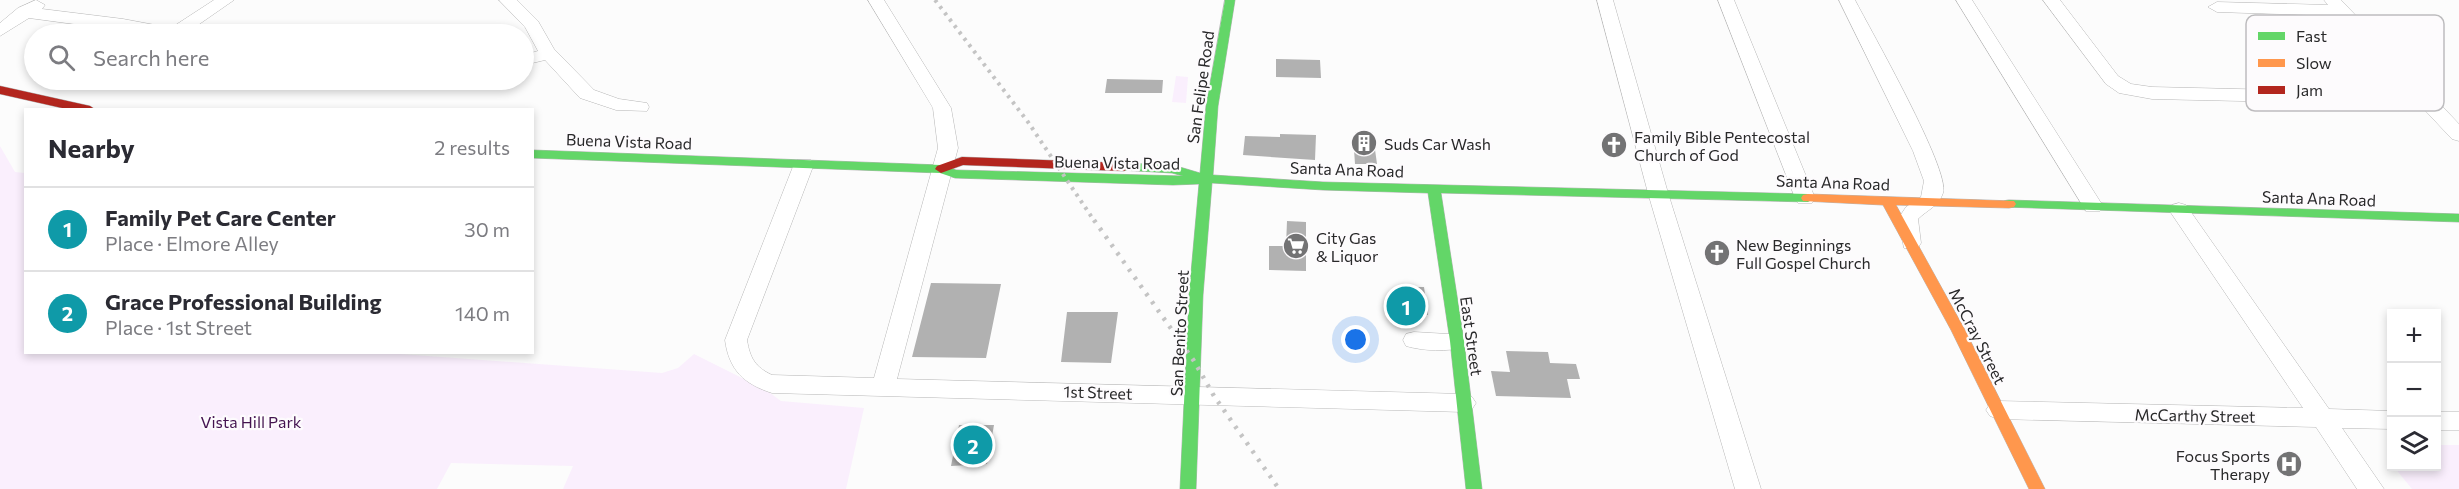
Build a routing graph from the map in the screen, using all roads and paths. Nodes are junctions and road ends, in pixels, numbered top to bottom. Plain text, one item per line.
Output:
1 (44, 0) edge
2 (226, 0) edge
3 (507, 0) edge
4 (876, 0) edge
5 (1230, 0) edge
6 (1605, 0) edge
7 (1726, 0) edge
8 (1847, 0) edge
9 (1964, 0) edge
10 (2052, 0) edge
11 (2337, 5) edge
12 (2217, 7) dead end
13 (24, 12) junction
14 (123, 24) edge
15 (189, 24) edge
16 (531, 24) edge
17 (534, 28) edge
18 (0, 31) edge
19 (549, 54) junction
20 (534, 58) edge
21 (0, 90) edge
22 (2246, 95) edge
23 (640, 106) dead end
24 (81, 108) edge
25 (2436, 111) edge
26 (2459, 135) edge
27 (534, 154) edge
28 (804, 164) junction
29 (941, 169) junction
30 (1206, 179) junction
31 (1434, 188) junction
32 (1658, 192) junction
33 (1805, 198) junction
34 (1887, 200) junction
35 (1929, 201) junction
36 (2093, 206) junction
37 (2179, 210) junction
38 (2459, 219) edge
39 (1911, 244) junction
40 (1414, 340) dead end
41 (1456, 341) junction
42 (884, 385) junction
43 (1192, 395) junction
44 (1464, 403) junction
45 (1998, 410) junction
46 (2322, 418) junction
47 (2387, 420) edge
48 (2441, 421) edge
49 (2459, 421) edge
50 (1188, 489) edge
51 (1474, 489) edge
52 (1748, 489) edge
53 (2037, 489) edge
54 (2371, 489) edge

1 - 13 street
2 - 15 street
3 - 16 street
4 - 29 street
5 - 30 street, San Felipe Road
6 - 32 street
7 - 33 street
8 - 35 street
9 - 36 street
10 - 22 street
11 - 12 street
13 - 14 street
13 - 18 street
17 - 19 street
19 - 20 street
19 - 23 street
21 - 24 street
25 - 26 street
27 - 28 street, Buena Vista Road
28 - 29 street, Buena Vista Road
28 - 42 street, 1st Street
29 - 30 street, Buena Vista Road
29 - 42 street
30 - 31 street, Santa Ana Road
30 - 43 street, San Benito Street
31 - 32 street, Santa Ana Road
31 - 41 street, East Street
32 - 33 street, Santa Ana Road
32 - 52 street
33 - 34 street, Santa Ana Road
34 - 35 street, Santa Ana Road
34 - 39 street, McCray Street
35 - 36 street, Santa Ana Road
35 - 39 street
36 - 37 street, Santa Ana Road
37 - 38 street, Santa Ana Road
37 - 46 street
39 - 45 street, McCray Street
40 - 41 street
41 - 44 street, East Street
42 - 43 street, 1st Street
43 - 44 street, 1st Street
43 - 50 street, San Benito Street
44 - 51 street, East Street
45 - 46 street, McCarthy Street
45 - 53 street, McCray Street
46 - 47 street, McCarthy Street
46 - 54 street
48 - 49 street

